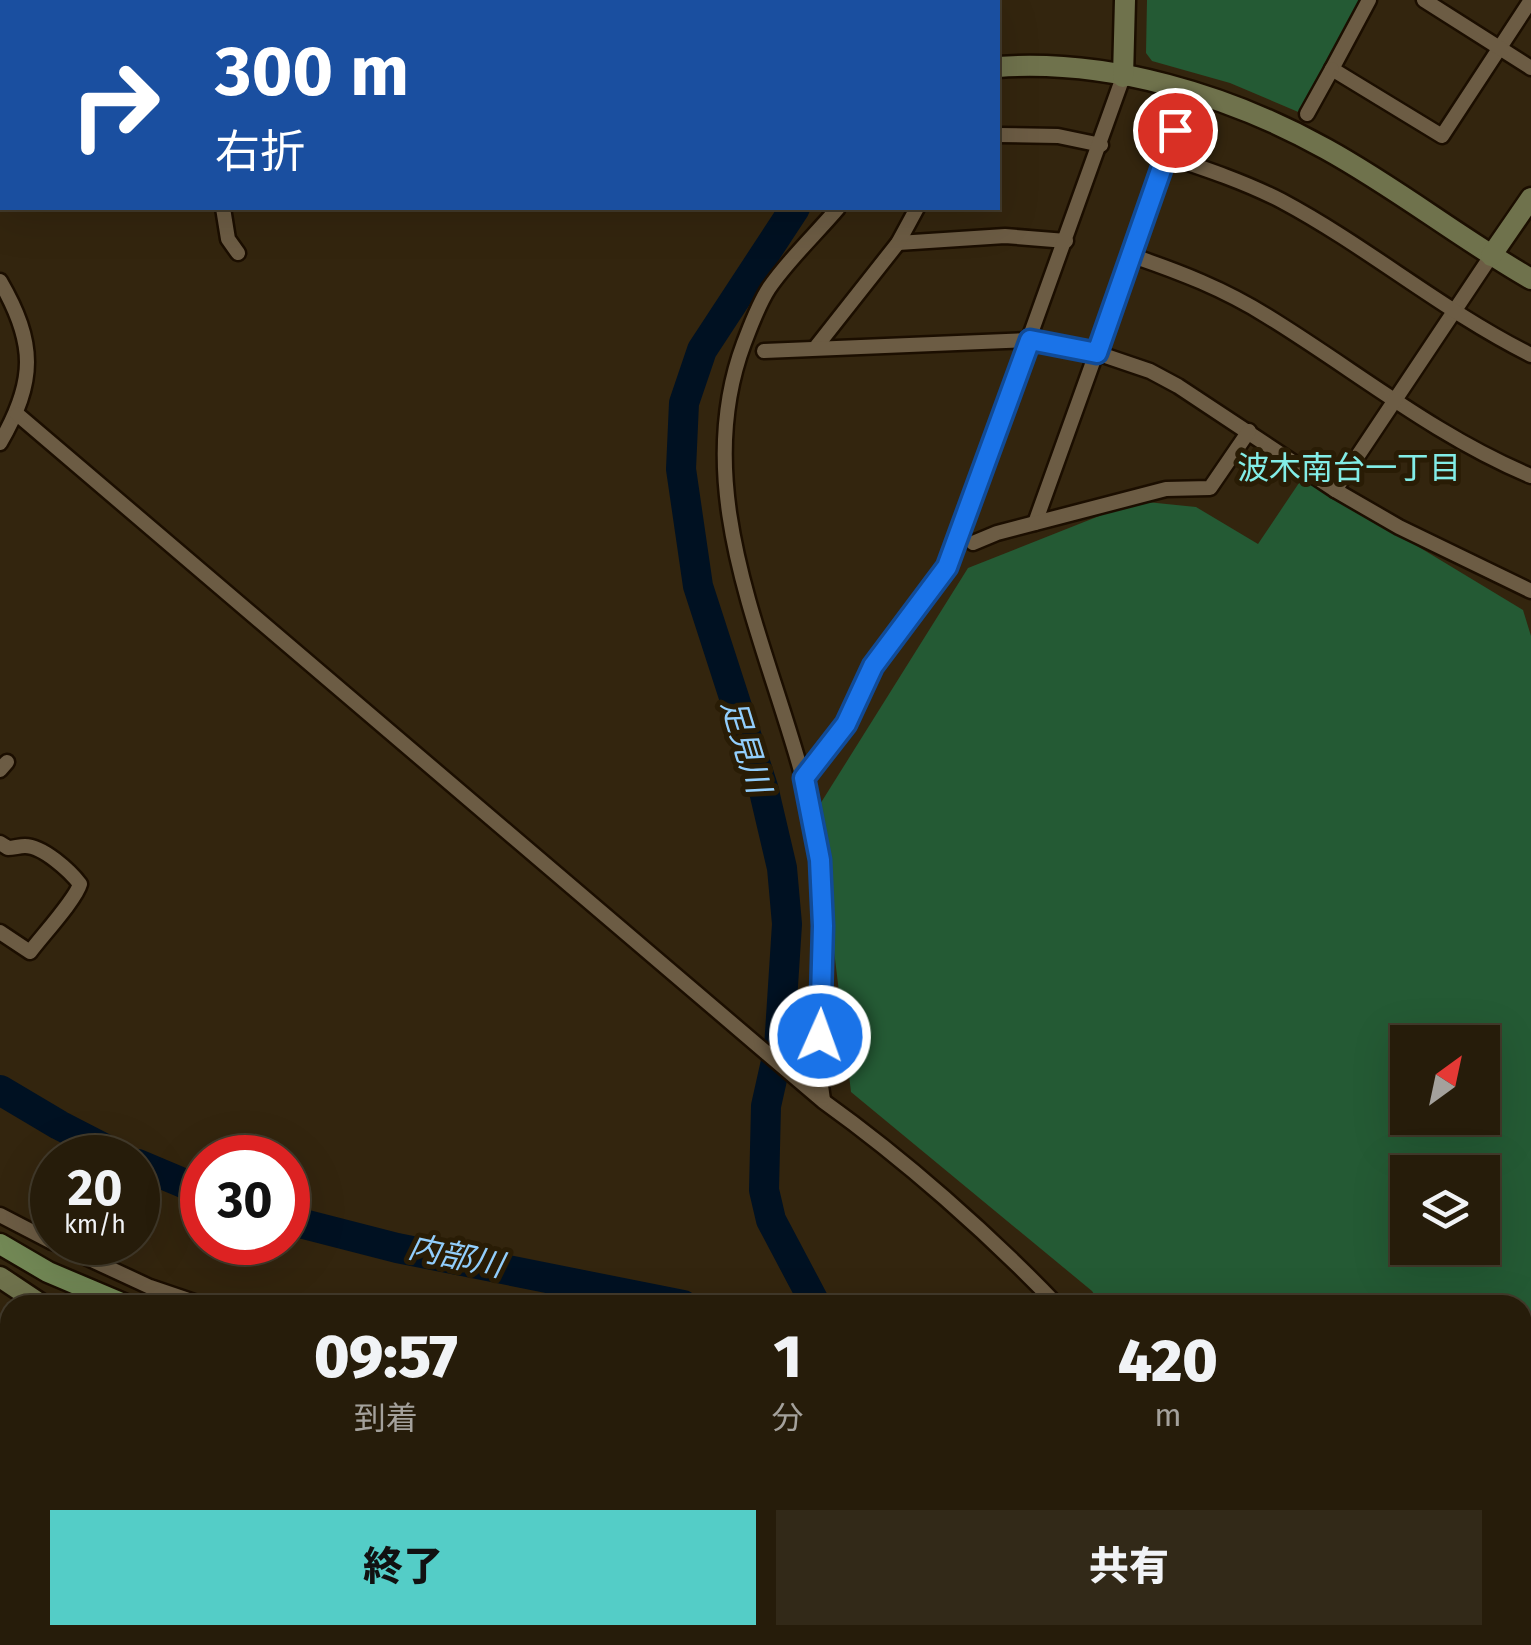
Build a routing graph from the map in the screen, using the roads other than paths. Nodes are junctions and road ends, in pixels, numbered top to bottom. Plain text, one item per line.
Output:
1 (1126, 0) edge
2 (1369, 0) edge
3 (1424, 0) edge
4 (1531, 0) edge
5 (1502, 48) junction
6 (1000, 67) edge
7 (1332, 68) junction
8 (1531, 68) edge
9 (1123, 77) junction
10 (1184, 105) dead end
11 (1307, 114) dead end
12 (1000, 135) edge
13 (1102, 144) junction
14 (1167, 156) junction
15 (1531, 198) edge
16 (224, 210) edge
17 (836, 210) edge
18 (916, 210) edge
19 (1066, 241) junction
20 (898, 243) junction
21 (238, 253) dead end
22 (1133, 256) junction
23 (1491, 256) junction
24 (1531, 279) edge
25 (1, 286) edge
26 (1453, 312) junction
27 (1030, 340) junction
28 (816, 347) junction
29 (764, 352) dead end
30 (1097, 353) junction
31 (1531, 356) edge
32 (1393, 401) junction
33 (17, 414) junction
34 (1249, 431) junction
35 (0, 443) edge
36 (1531, 476) edge
37 (1335, 490) junction
38 (1034, 524) junction
39 (974, 543) dead end
40 (1531, 592) edge
41 (804, 778) junction
42 (0, 842) edge
43 (0, 932) edge
44 (819, 1097) junction
45 (0, 1215) edge
46 (30, 1230) edge
47 (0, 1244) edge
48 (103, 1265) edge
49 (0, 1277) edge
50 (27, 1295) edge
51 (102, 1295) edge
52 (174, 1295) edge
53 (1047, 1295) edge

1 - 9 street
2 - 7 street
3 - 5 street
4 - 5 street
5 - 7 street
5 - 8 street
6 - 9 street
7 - 11 street
9 - 13 street
9 - 23 street
10 - 14 street
12 - 13 street
13 - 19 street
14 - 22 street
14 - 26 street
15 - 23 street
16 - 21 street
17 - 41 street
18 - 20 street
19 - 20 street
19 - 27 street
20 - 28 street
22 - 30 street
22 - 32 street
23 - 24 street
23 - 26 street
25 - 33 street
26 - 31 street
26 - 32 street
27 - 28 street
27 - 30 street
27 - 41 street
28 - 29 street
30 - 34 street
30 - 38 street
32 - 36 street
32 - 37 street
33 - 35 street
33 - 44 street
34 - 37 street
34 - 38 street
37 - 40 street
38 - 39 street
41 - 44 street
42 - 43 street
44 - 53 street
45 - 46 street
47 - 51 main road
48 - 52 street
49 - 50 street

